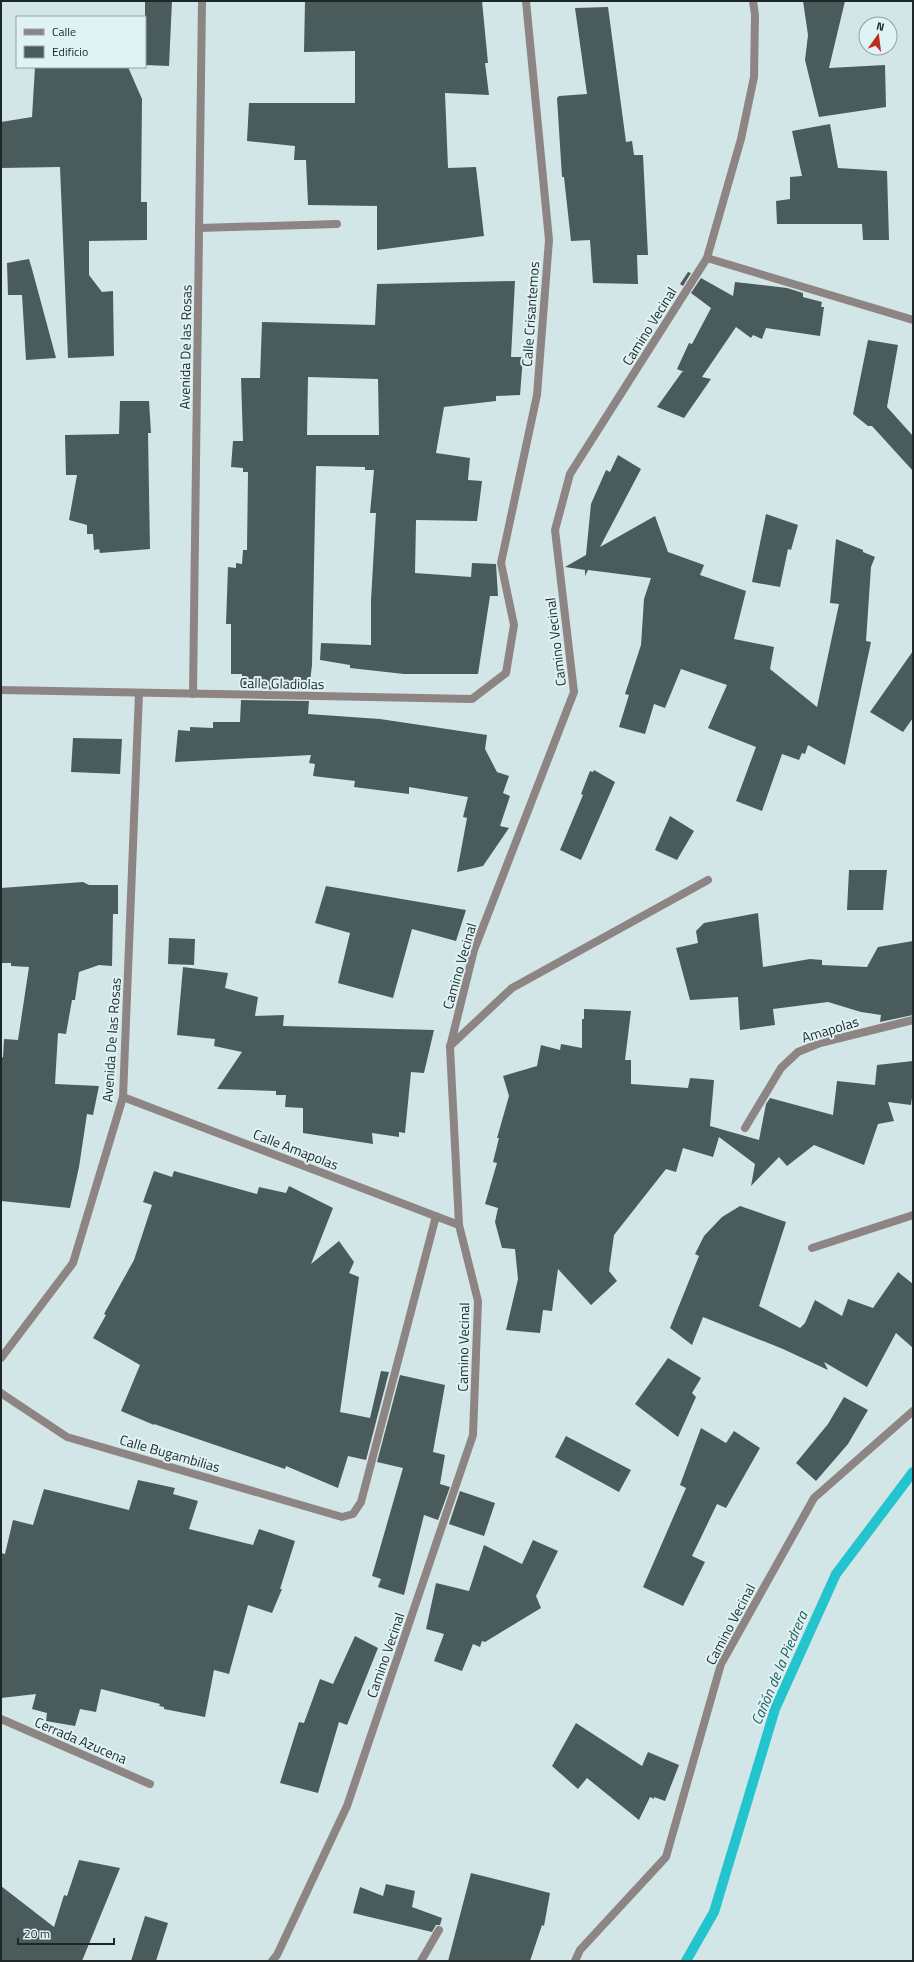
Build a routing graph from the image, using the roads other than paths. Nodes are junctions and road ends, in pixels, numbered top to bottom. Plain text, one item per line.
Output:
1 (202, 1) edge
2 (526, 1) edge
3 (753, 1) edge
4 (337, 224) dead end
5 (199, 228) junction
6 (706, 258) junction
7 (913, 320) edge
8 (514, 625) joint
9 (1, 690) edge
10 (139, 693) junction
11 (193, 694) junction
12 (708, 880) dead end
13 (913, 1020) edge
14 (450, 1047) junction
15 (123, 1098) junction
16 (744, 1128) dead end
17 (913, 1215) edge
18 (436, 1216) junction
19 (459, 1224) junction
20 (812, 1248) dead end
21 (1, 1358) edge
22 (1, 1393) edge
23 (913, 1411) edge
24 (1, 1719) edge
25 (150, 1784) dead end
26 (438, 1930) dead end
27 (272, 1961) edge
28 (421, 1961) edge
29 (575, 1961) edge

1 - 5 street, Avenida De las Rosas
2 - 8 street, Calle Crisantemos
3 - 6 street, Camino Vecinal
4 - 5 street
5 - 11 street, Avenida De las Rosas
6 - 7 street
6 - 14 street, Camino Vecinal
8 - 11 street, Calle Gladiolas
9 - 10 street, Calle Gladiolas
10 - 11 street, Calle Gladiolas
10 - 15 street, Avenida De las Rosas
12 - 14 street
13 - 16 street, Amapolas
14 - 19 street, Camino Vecinal
15 - 18 street, Calle Amapolas
15 - 21 street, Avenida De las Rosas
17 - 20 street
18 - 19 street, Calle Amapolas
18 - 22 street, Calle Bugambilias
19 - 27 street, Camino Vecinal
23 - 29 street, Camino Vecinal
24 - 25 street, Cerrada Azucena
26 - 28 street

